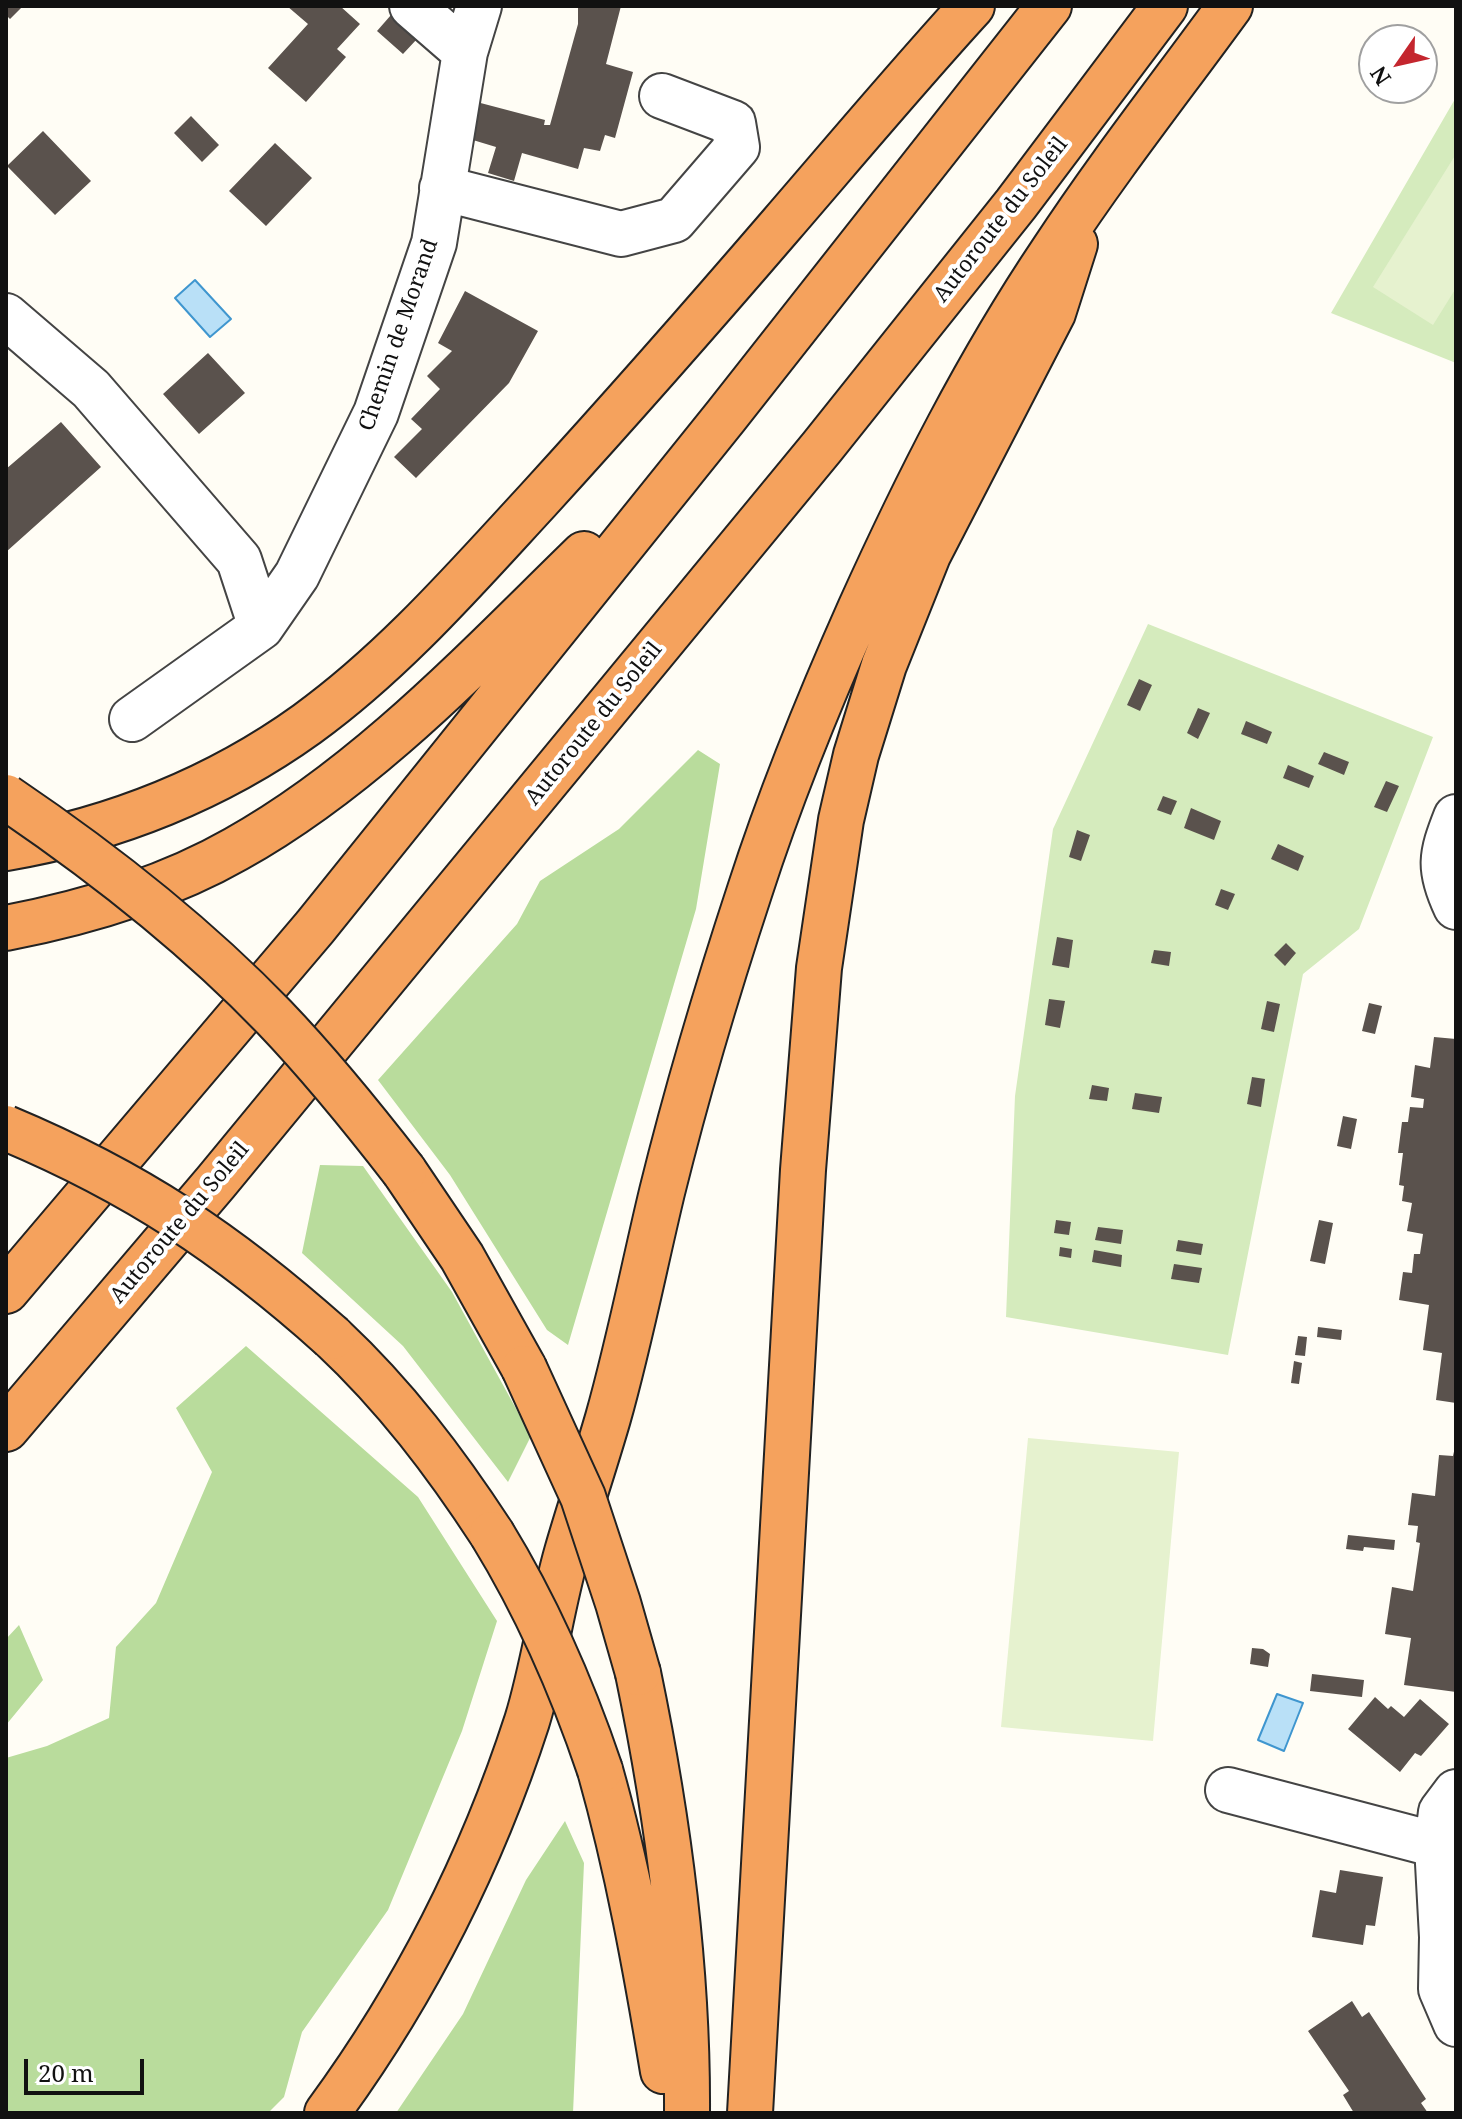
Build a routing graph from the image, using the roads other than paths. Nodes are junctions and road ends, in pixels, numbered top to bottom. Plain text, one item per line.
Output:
1 (412, 6) edge
2 (479, 6) edge
3 (972, 6) edge
4 (1049, 6) edge
5 (1165, 6) edge
6 (1230, 6) edge
7 (465, 52) junction
8 (662, 96) dead end
9 (442, 188) junction
10 (1091, 197) junction
11 (6, 316) edge
12 (726, 416) junction
13 (261, 627) junction
14 (132, 719) dead end
15 (6, 797) edge
16 (1456, 817) edge
17 (6, 848) edge
18 (1456, 907) edge
19 (6, 928) edge
20 (6, 1128) edge
21 (6, 1291) edge
22 (6, 1429) edge
23 (1228, 1790) dead end
24 (1456, 1792) edge
25 (1437, 1845) junction
26 (1456, 2024) edge
27 (327, 2113) edge
28 (670, 2113) edge
29 (687, 2113) edge
30 (750, 2113) edge

1 - 7 street
2 - 7 street, Chemin de Morand
3 - 17 highway
4 - 12 highway
5 - 22 highway, Autoroute du Soleil
6 - 10 highway
7 - 9 street, Chemin de Morand
8 - 9 street
9 - 13 street, Chemin de Morand
10 - 27 highway
10 - 30 highway
11 - 13 street
12 - 19 highway
12 - 21 highway
13 - 14 street, Chemin de Morand
15 - 29 highway, bridge
16 - 18 street
20 - 28 highway, bridge
23 - 25 street
24 - 25 street
25 - 26 street

